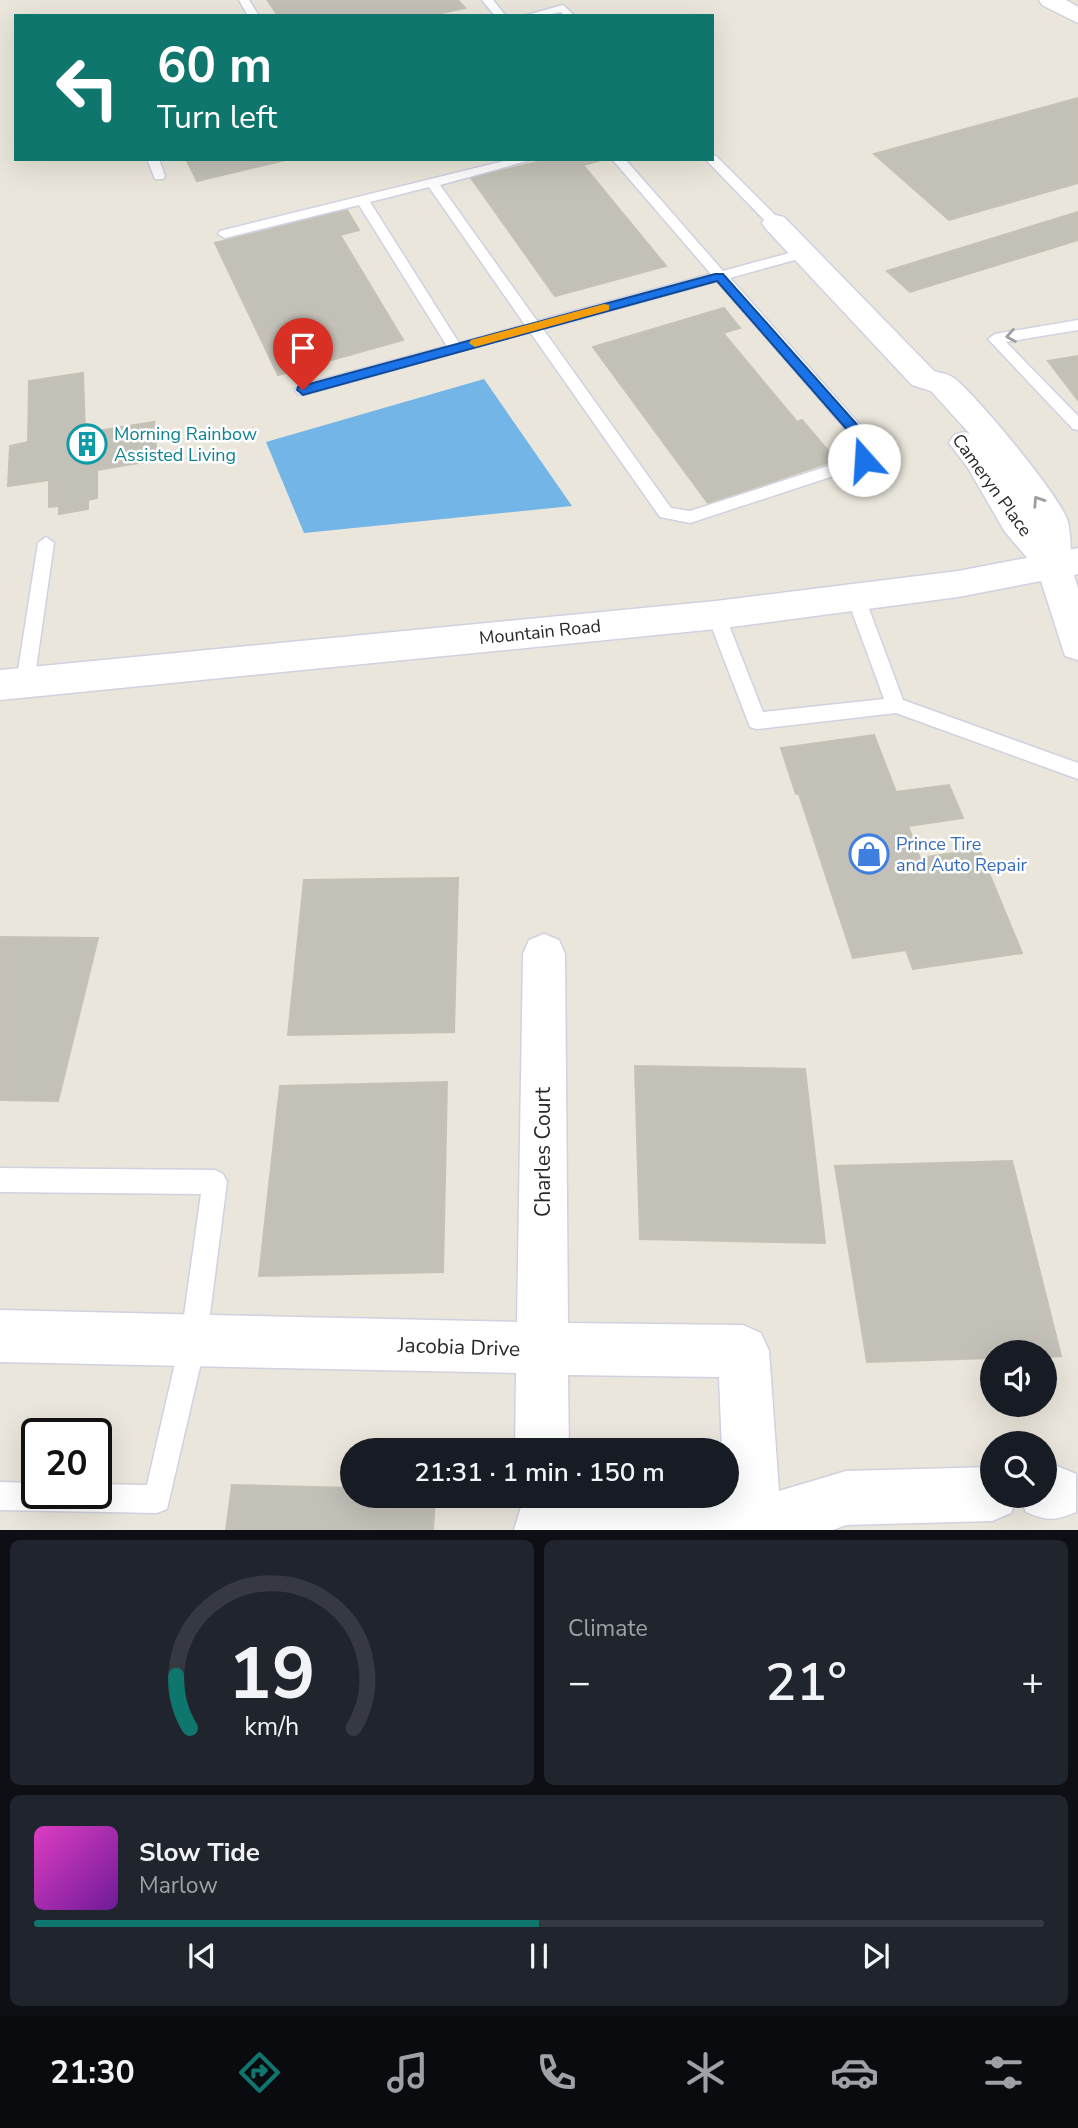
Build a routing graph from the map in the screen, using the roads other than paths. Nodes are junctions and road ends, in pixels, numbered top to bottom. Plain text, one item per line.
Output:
1 (487, 0) edge
2 (1050, 0) edge
3 (499, 14) edge
4 (537, 14) edge
5 (568, 14) edge
6 (1078, 16) edge
7 (154, 161) edge
8 (520, 161) edge
9 (620, 161) edge
10 (714, 161) edge
11 (159, 176) dead end
12 (432, 183) junction
13 (362, 200) junction
14 (775, 223) joint
15 (225, 234) dead end
16 (804, 253) junction
17 (719, 276) junction
18 (1078, 325) edge
19 (535, 327) junction
20 (456, 349) junction
21 (303, 390) dead end
22 (1078, 425) edge
23 (46, 543) dead end
24 (1066, 563) edge
25 (856, 598) junction
26 (716, 615) junction
27 (1078, 646) edge
28 (13, 684) edge
29 (896, 705) junction
30 (1078, 771) edge
31 (544, 954) dead end
32 (0, 1180) edge
33 (0, 1336) edge
34 (194, 1338) junction
35 (542, 1350) junction
36 (542, 1438) edge
37 (980, 1494) edge
38 (0, 1496) edge
39 (541, 1517) edge
40 (754, 1526) junction

1 - 3 lane
2 - 6 street
4 - 5 lane
7 - 11 lane
8 - 12 lane
9 - 17 lane
10 - 14 lane
12 - 13 lane
12 - 19 lane
13 - 15 lane
13 - 20 lane
14 - 16 street, Cameryn Place
16 - 17 lane
16 - 24 street, Cameryn Place
17 - 19 lane
17 - 19 lane
18 -> 22 lane
19 - 20 lane
20 - 21 lane
23 - 28 lane
24 - 25 street, Mountain Road
24 - 27 street
25 - 26 street, Mountain Road
25 - 29 lane
26 - 28 street, Mountain Road
26 - 29 lane
29 - 30 lane
31 - 35 street, Charles Court
32 - 34 lane
33 - 34 street, Jacobia Drive
34 - 35 street, Jacobia Drive
34 - 38 lane
35 - 36 street, Charles Court
35 - 40 street, Jacobia Drive
37 - 40 street
39 - 40 street

